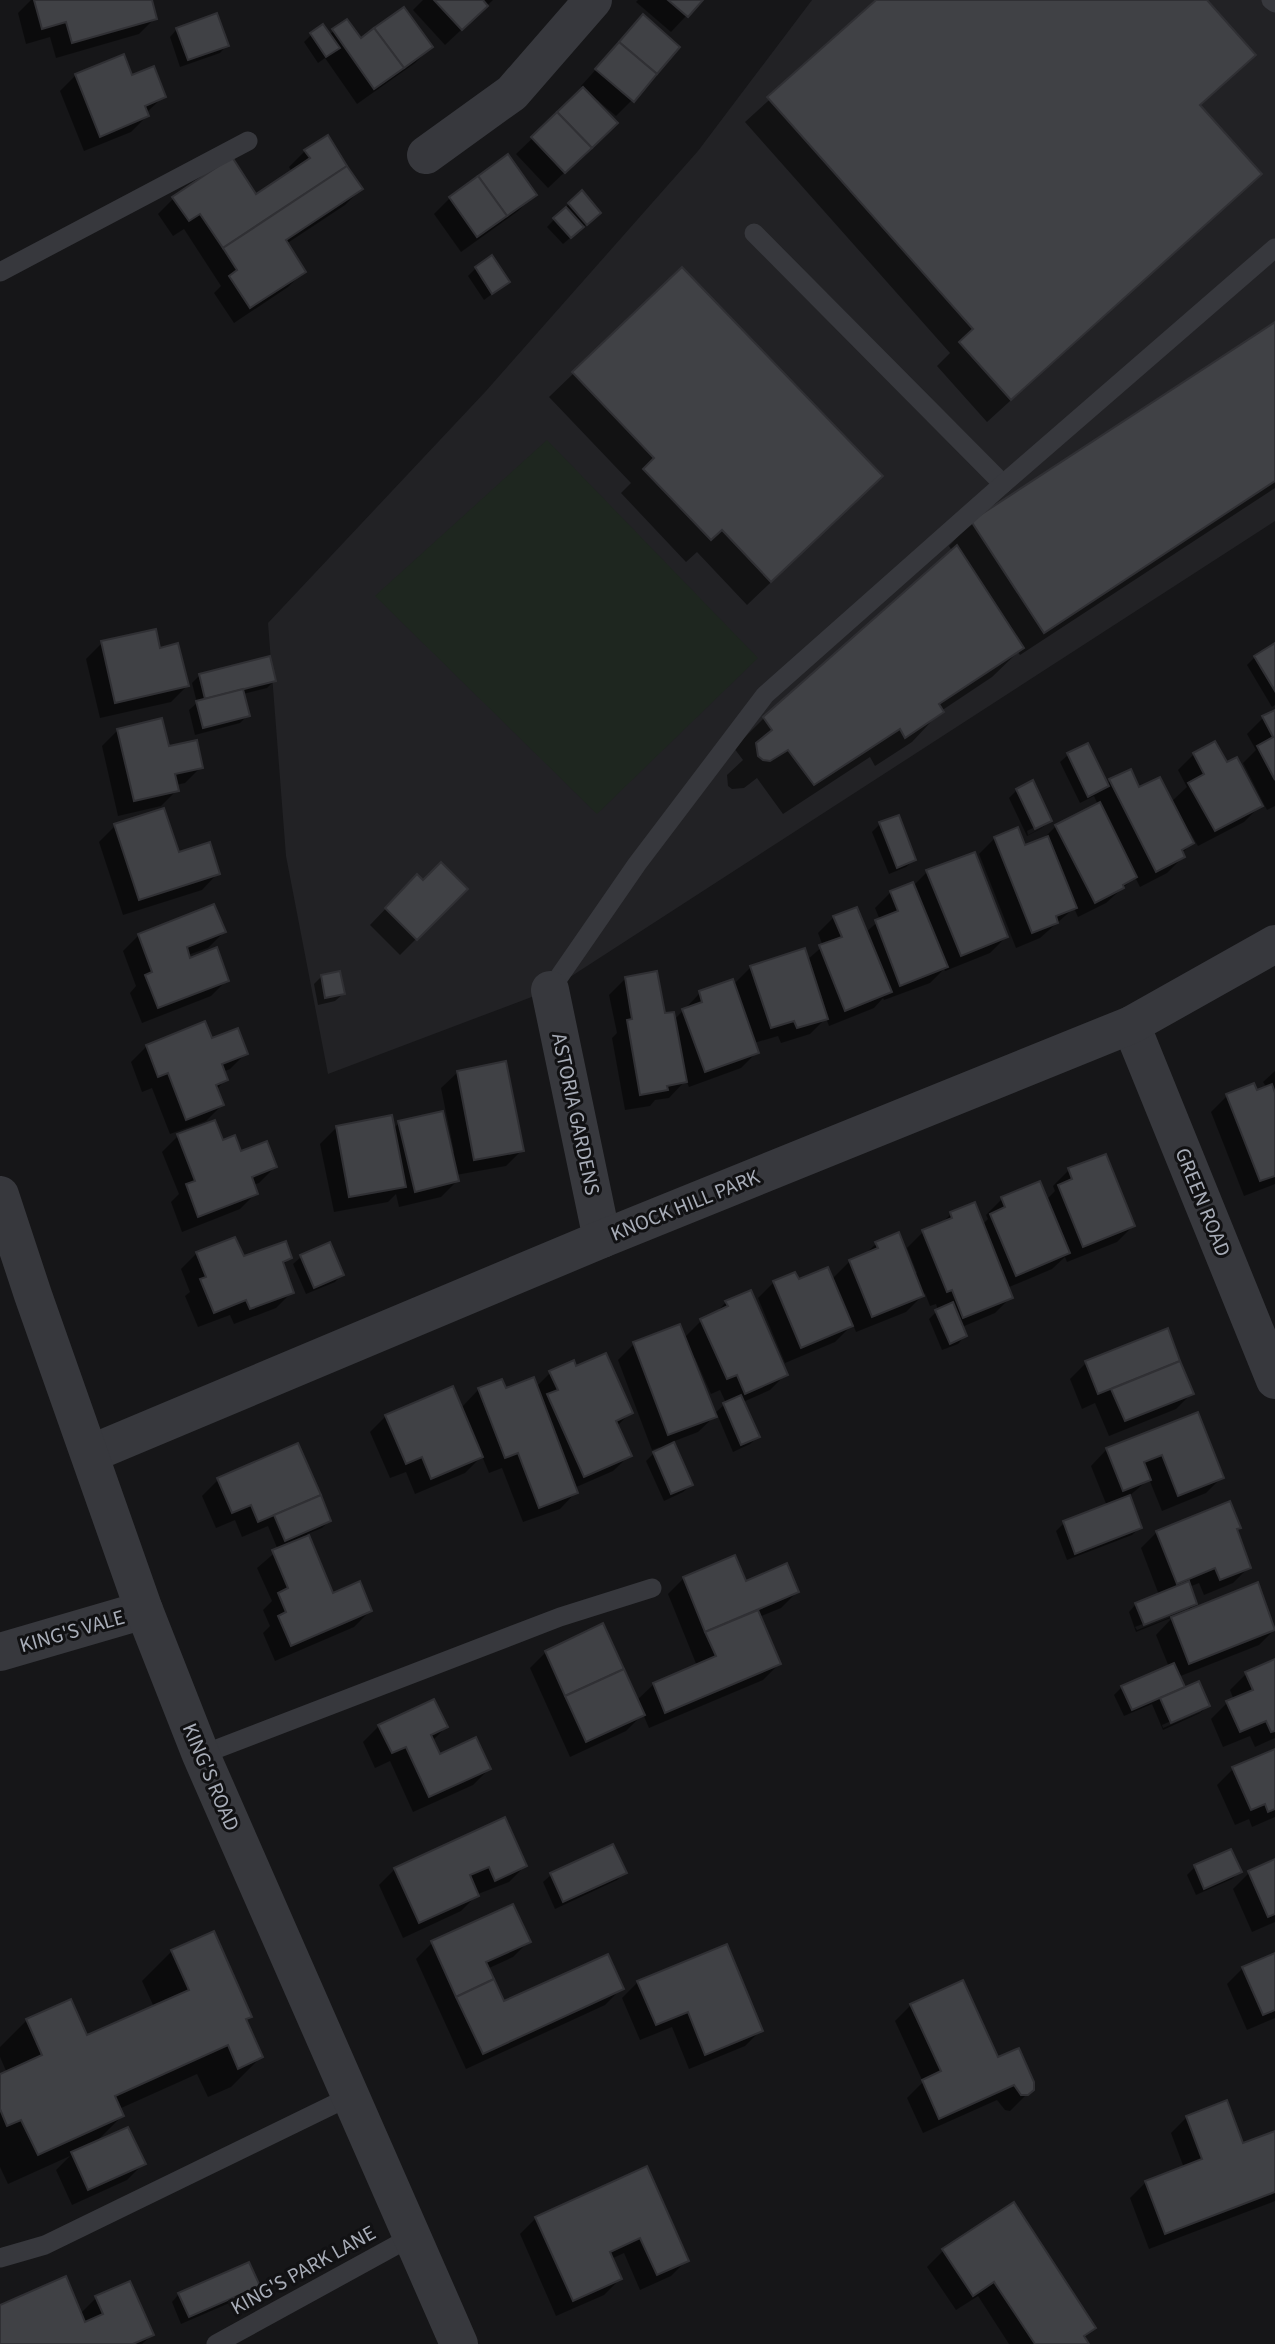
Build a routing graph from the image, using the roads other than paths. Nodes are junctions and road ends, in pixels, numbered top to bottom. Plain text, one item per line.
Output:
1 (593, 0) edge
2 (248, 141) dead end
3 (426, 155) dead end
4 (754, 233) dead end
5 (1275, 248) edge
6 (0, 272) edge
7 (1003, 484) junction
8 (1275, 944) edge
9 (550, 990) joint
10 (1131, 1025) junction
11 (0, 1195) edge
12 (601, 1239) junction
13 (1275, 1380) edge
14 (90, 1454) junction
15 (652, 1588) dead end
16 (144, 1610) junction
17 (0, 1652) edge
18 (201, 1755) junction
19 (351, 2096) junction
20 (412, 2236) junction
21 (0, 2258) edge
22 (216, 2344) edge
23 (459, 2344) edge

1 - 3 street
2 - 6 lane
4 - 7 lane
5 - 7 lane
7 - 9 lane
8 - 10 street, KNOCK HILL PARK
9 - 12 street, ASTORIA GARDENS
10 - 12 street, KNOCK HILL PARK
10 - 13 street, GREEN ROAD
11 - 14 street, KING'S ROAD
12 - 14 street, KNOCK HILL PARK
14 - 16 street, KING'S ROAD
15 - 18 lane
16 - 17 street, KING'S VALE
16 - 18 street, KING'S ROAD
18 - 19 street, KING'S ROAD
19 - 20 street, KING'S ROAD
19 - 21 lane
20 - 22 lane, KING'S PARK LANE
20 - 23 street, KING'S ROAD

